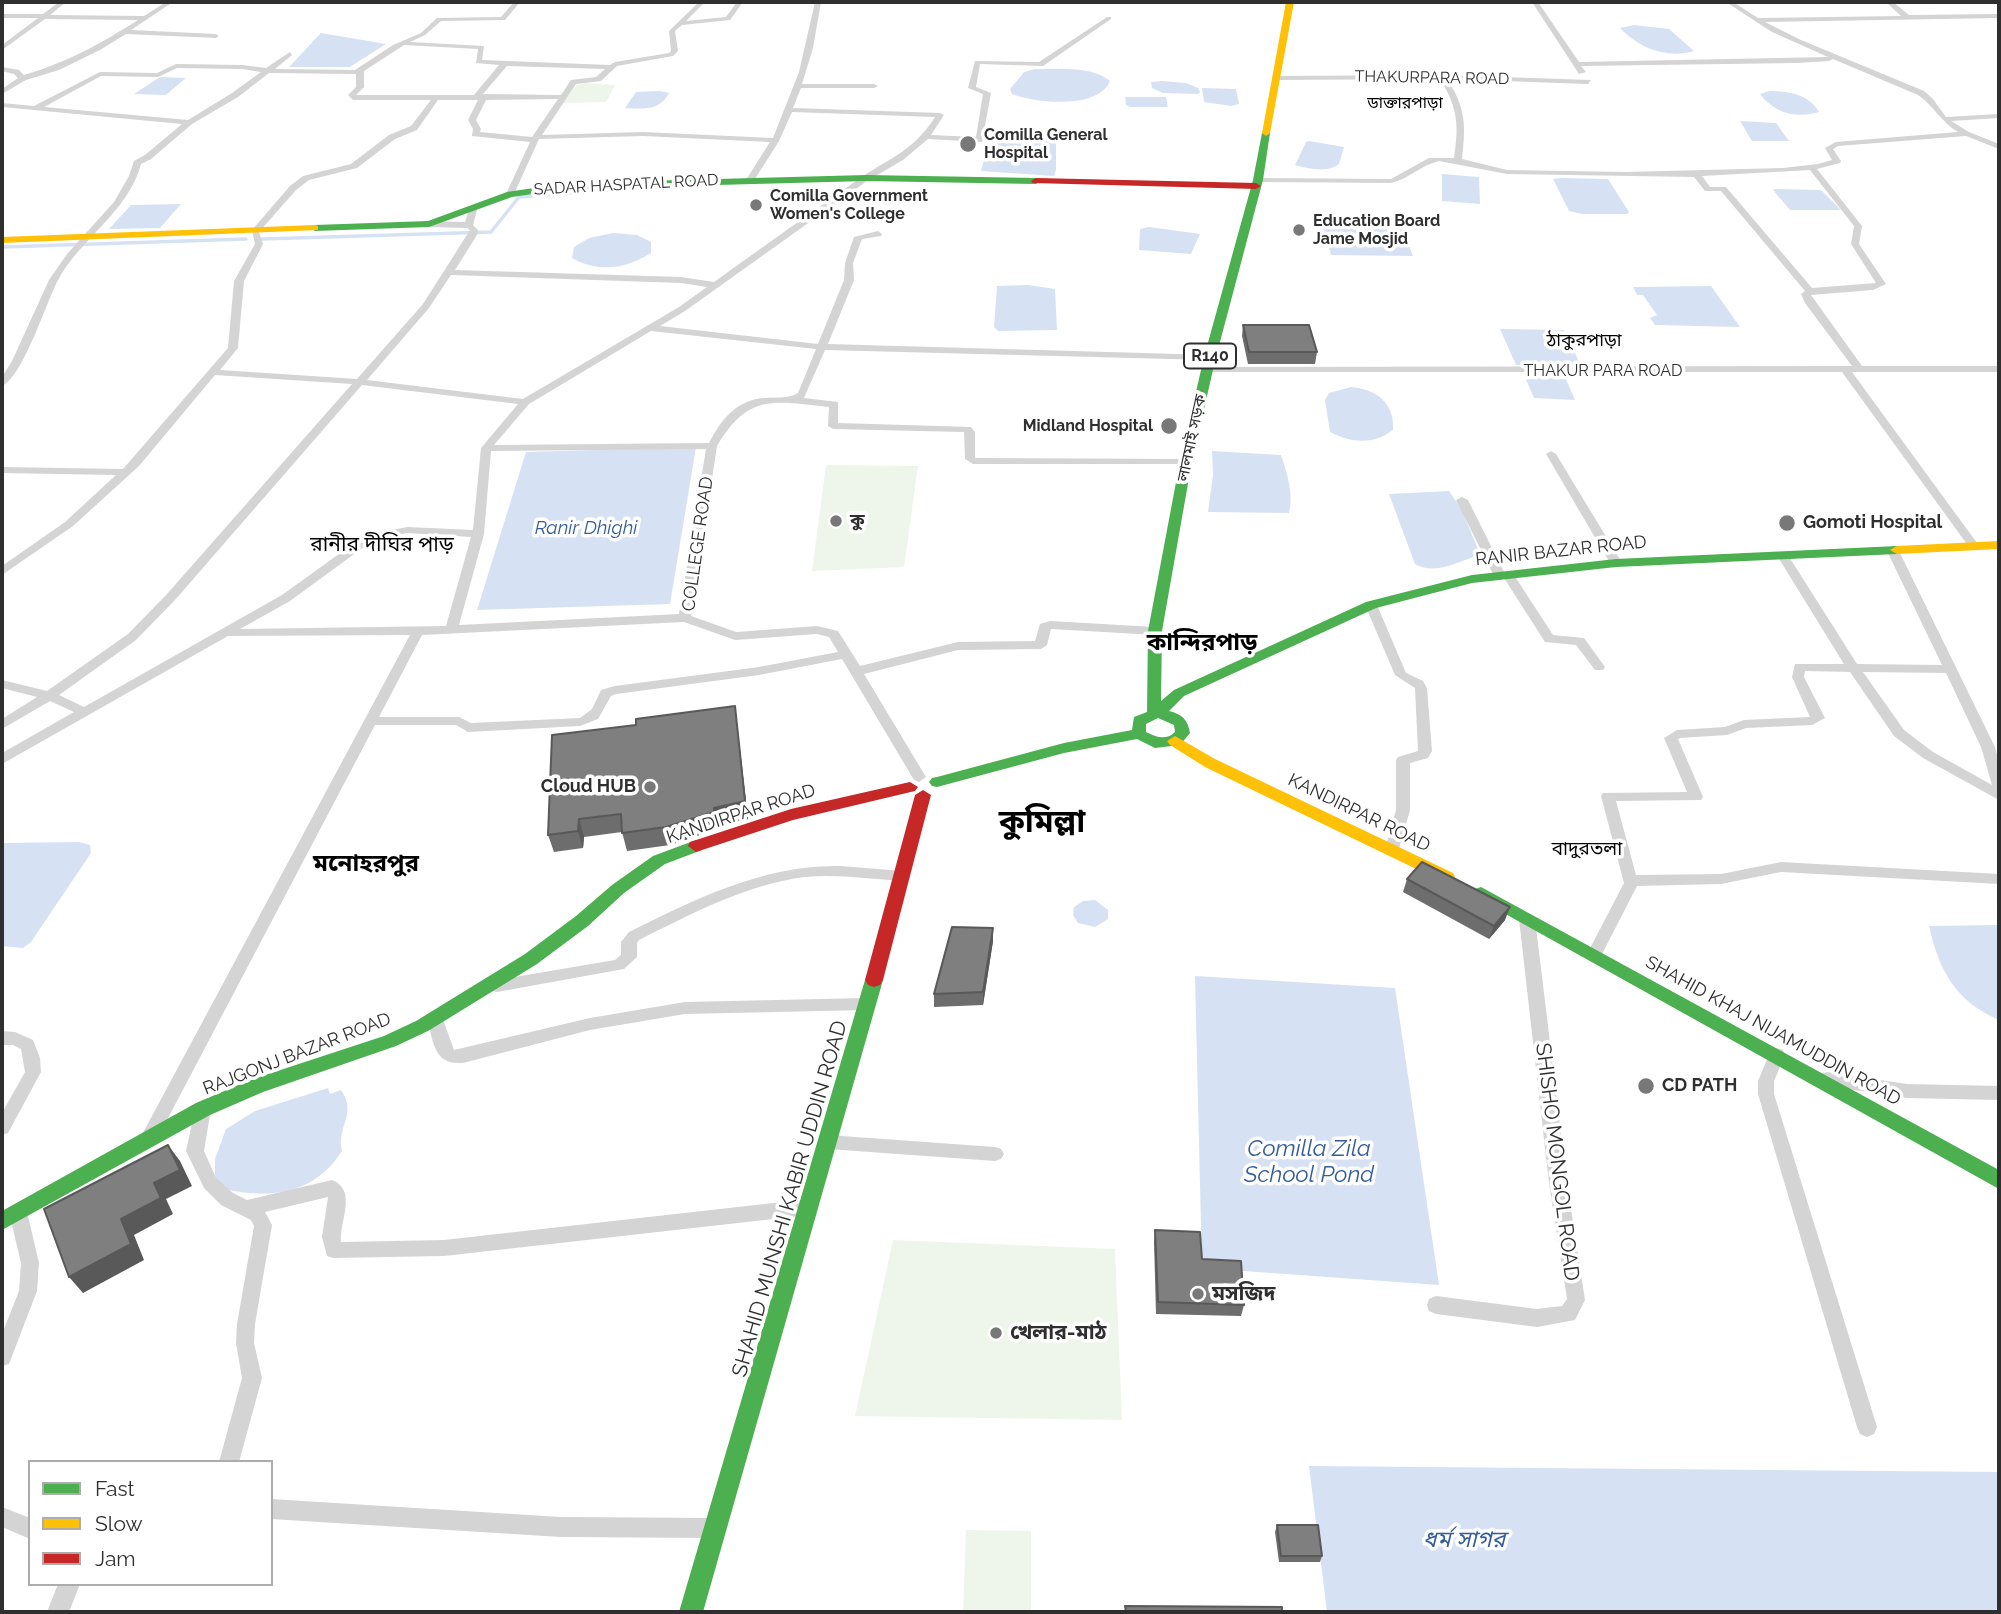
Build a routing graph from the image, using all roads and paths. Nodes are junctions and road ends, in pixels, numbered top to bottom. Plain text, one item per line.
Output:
1 (63, 2) edge
2 (170, 2) edge
3 (517, 2) edge
4 (702, 2) edge
5 (740, 2) edge
6 (818, 2) edge
7 (1290, 2) edge
8 (1535, 2) edge
9 (1729, 2) edge
10 (1889, 2) edge
11 (2, 16) edge
12 (1906, 16) junction
13 (1999, 16) edge
14 (45, 17) junction
15 (145, 18) junction
16 (1109, 18) dead end
17 (1754, 20) junction
18 (683, 23) junction
19 (127, 32) junction
20 (216, 37) dead end
21 (402, 43) junction
22 (2, 48) edge
23 (290, 54) dead end
24 (1834, 58) junction
25 (506, 62) junction
26 (1576, 64) junction
27 (610, 67) junction
28 (2, 69) edge
29 (270, 71) junction
30 (360, 71) junction
31 (1442, 76) junction
32 (23, 78) junction
33 (1275, 78) junction
34 (796, 86) junction
35 (874, 86) dead end
36 (2, 92) edge
37 (480, 96) junction
38 (562, 97) junction
39 (436, 98) junction
40 (2, 105) edge
41 (37, 107) junction
42 (789, 110) junction
43 (1999, 116) edge
44 (1944, 119) junction
45 (189, 122) junction
46 (1964, 134) junction
47 (926, 137) junction
48 (536, 139) junction
49 (775, 140) junction
50 (1999, 147) edge
51 (1458, 161) junction
52 (1813, 169) junction
53 (1696, 174) junction
54 (750, 180) junction
55 (863, 180) junction
56 (1257, 183) junction
57 (510, 194) junction
58 (472, 225) junction
59 (256, 232) junction
60 (878, 234) dead end
61 (2, 240) edge
62 (85, 242) junction
63 (449, 272) junction
64 (716, 285) junction
65 (1810, 291) junction
66 (649, 328) junction
67 (822, 347) junction
68 (1208, 363) junction
69 (1999, 369) edge
70 (1845, 370) junction
71 (1860, 370) junction
72 (212, 372) junction
73 (360, 382) junction
74 (2, 383) edge
75 (793, 400) junction
76 (525, 402) junction
77 (712, 446) junction
78 (486, 448) junction
79 (1551, 454) dead end
80 (1186, 461) junction
81 (2, 470) edge
82 (126, 472) junction
83 (1462, 500) dead end
84 (478, 534) junction
85 (1973, 545) junction
86 (1999, 545) edge
87 (1892, 548) junction
88 (1782, 554) junction
89 (1616, 563) junction
90 (2, 571) edge
91 (1504, 575) junction
92 (1371, 604) junction
93 (685, 618) junction
94 (451, 630) junction
95 (418, 631) junction
96 (1155, 631) junction
97 (228, 633) junction
98 (847, 654) junction
99 (1852, 666) junction
100 (1599, 667) dead end
101 (1951, 669) junction
102 (858, 671) junction
103 (2, 684) edge
104 (49, 696) junction
105 (85, 712) junction
106 (1155, 713) junction
107 (370, 721) junction
108 (2, 725) edge
109 (1139, 734) junction
110 (1175, 741) junction
111 (2, 760) edge
112 (1999, 785) edge
113 (917, 786) junction
114 (1999, 795) edge
115 (1392, 849) junction
116 (902, 876) junction
117 (1999, 879) edge
118 (1631, 881) junction
119 (1527, 919) junction
120 (1595, 954) junction
121 (531, 959) joint
122 (483, 988) junction
123 (867, 1004) junction
124 (435, 1019) junction
125 (2, 1038) edge
126 (1777, 1055) junction
127 (1818, 1078) junction
128 (1999, 1093) edge
129 (203, 1110) junction
130 (2, 1128) edge
131 (151, 1136) junction
132 (828, 1142) junction
133 (995, 1154) dead end
134 (1999, 1180) edge
135 (809, 1207) junction
136 (247, 1208) junction
137 (10, 1217) edge
138 (1436, 1306) dead end
139 (2, 1357) edge
140 (1867, 1427) dead end
141 (230, 1460) edge
142 (273, 1509) edge
143 (2, 1517) edge
144 (28, 1528) edge
145 (717, 1528) junction
146 (68, 1586) edge
147 (58, 1612) edge
148 (691, 1612) edge

1 - 14 street
2 - 15 street
3 - 21 street
4 - 18 street
5 - 18 street
6 - 34 street
7 - 33 main road, লালমাই সড়ক / R140
8 - 26 street
9 - 17 street
10 - 12 street
11 - 14 street
12 - 13 street
12 - 17 street
14 - 15 street
14 - 22 street
15 - 19 street
16 - 47 street
17 - 24 street
18 - 27 street
19 - 20 street
19 - 32 street
21 - 25 street
21 - 30 street
23 - 29 street
24 - 26 street
24 - 44 street
25 - 27 street
25 - 37 street
26 - 31 street, THAKURPARA ROAD
27 - 38 street
28 - 32 street
29 - 30 street
29 - 41 street
29 - 45 street
30 - 39 street
31 - 33 street, THAKURPARA ROAD
31 - 51 street
32 - 36 street
33 - 56 main road, লালমাই সড়ক / R140
34 - 35 street
34 - 42 street
37 - 38 street
37 - 39 street
37 - 48 street
38 - 48 street
39 - 59 street
40 - 41 street
41 - 45 street
42 - 47 street
42 - 49 street
43 - 44 street
44 - 46 street
45 - 62 street
46 - 50 street
46 - 52 street
47 - 55 street
48 - 49 street
48 - 57 street
49 - 54 street
51 - 53 street
51 - 56 street
52 - 53 street
52 - 65 street
53 - 65 street
54 - 55 main road, SADAR HASPATAL ROAD
54 - 57 main road, SADAR HASPATAL ROAD
55 - 56 main road, SADAR HASPATAL ROAD
55 - 64 street
56 - 68 main road, লালমাই সড়ক / R140
57 - 58 main road, SADAR HASPATAL ROAD
58 - 59 main road, SADAR HASPATAL ROAD
58 - 63 street
59 - 62 main road, SADAR HASPATAL ROAD
59 - 72 street
60 - 67 street
61 - 62 main road, SADAR HASPATAL ROAD
62 - 74 street
63 - 64 street
63 - 73 street
64 - 66 street
65 - 71 street
66 - 67 street, THAKUR PARA ROAD
66 - 76 street
67 - 68 street, THAKUR PARA ROAD
67 - 75 street
68 - 70 street, THAKUR PARA ROAD
68 - 80 main road, লালমাই সড়ক / R140
69 - 71 street, THAKUR PARA ROAD
70 - 71 street, THAKUR PARA ROAD
70 - 85 street
72 - 73 street
72 - 82 street
73 - 76 street
73 - 104 street
75 - 77 street
75 - 80 street
76 - 78 street
77 - 78 street
77 - 93 street, COLLEGE ROAD
78 - 84 street
79 - 89 street
80 - 96 main road, লালমাই সড়ক / R140
81 - 82 street
82 - 90 street
83 - 91 street
84 - 94 street
84 - 97 street
85 - 86 main road, RANIR BAZAR ROAD
85 - 87 main road, RANIR BAZAR ROAD
87 - 88 main road, RANIR BAZAR ROAD
87 - 101 street
88 - 89 main road, RANIR BAZAR ROAD
88 - 99 street
89 - 91 main road, RANIR BAZAR ROAD
91 - 92 main road, RANIR BAZAR ROAD
91 - 100 street
92 - 106 main road, RANIR BAZAR ROAD
92 - 115 street
93 - 94 street
93 - 98 street, COLLEGE ROAD
94 - 95 street
95 - 97 street
95 - 107 street
96 - 102 street
96 - 106 main road, লালমাই সড়ক / R140
97 - 105 street
98 - 102 street, COLLEGE ROAD
98 - 107 street
99 - 101 street
99 - 114 street
99 - 118 street
101 - 112 street
102 - 113 street, COLLEGE ROAD
103 - 104 street
104 - 105 street
104 - 108 street
105 - 111 street
106 - 109 main road
106 - 110 main road
107 - 131 street
109 - 110 main road
109 - 113 main road
110 - 115 main road, KANDIRPAR ROAD
113 - 116 main road, SHAHID MUNSHI KABIR UDDIN ROAD
113 - 121 main road, KANDIRPAR ROAD
115 - 119 main road, KANDIRPAR ROAD
116 - 122 street
116 - 123 main road, SHAHID MUNSHI KABIR UDDIN ROAD
117 - 118 street
118 - 120 street
119 - 120 main road, SHAHID KHAJ NIJAMUDDIN ROAD
119 - 138 street, SHISHO MONGOL ROAD
120 - 126 main road, SHAHID KHAJ NIJAMUDDIN ROAD
121 - 122 main road, RAJGONJ BAZAR ROAD
122 - 124 main road, RAJGONJ BAZAR ROAD
123 - 124 street
123 - 132 main road, SHAHID MUNSHI KABIR UDDIN ROAD
124 - 129 main road, RAJGONJ BAZAR ROAD
125 - 130 street
126 - 127 main road, SHAHID KHAJ NIJAMUDDIN ROAD
126 - 140 street
127 - 128 street
127 - 134 main road, SHAHID KHAJ NIJAMUDDIN ROAD
129 - 131 main road, RAJGONJ BAZAR ROAD
129 - 136 street
131 - 137 main road, RAJGONJ BAZAR ROAD
132 - 133 street
132 - 135 main road, SHAHID MUNSHI KABIR UDDIN ROAD
135 - 136 street
135 - 145 main road, SHAHID MUNSHI KABIR UDDIN ROAD
136 - 141 street
137 - 139 street
142 - 145 street
143 - 144 street
145 - 148 main road, SHAHID MUNSHI KABIR UDDIN ROAD
146 - 147 street

